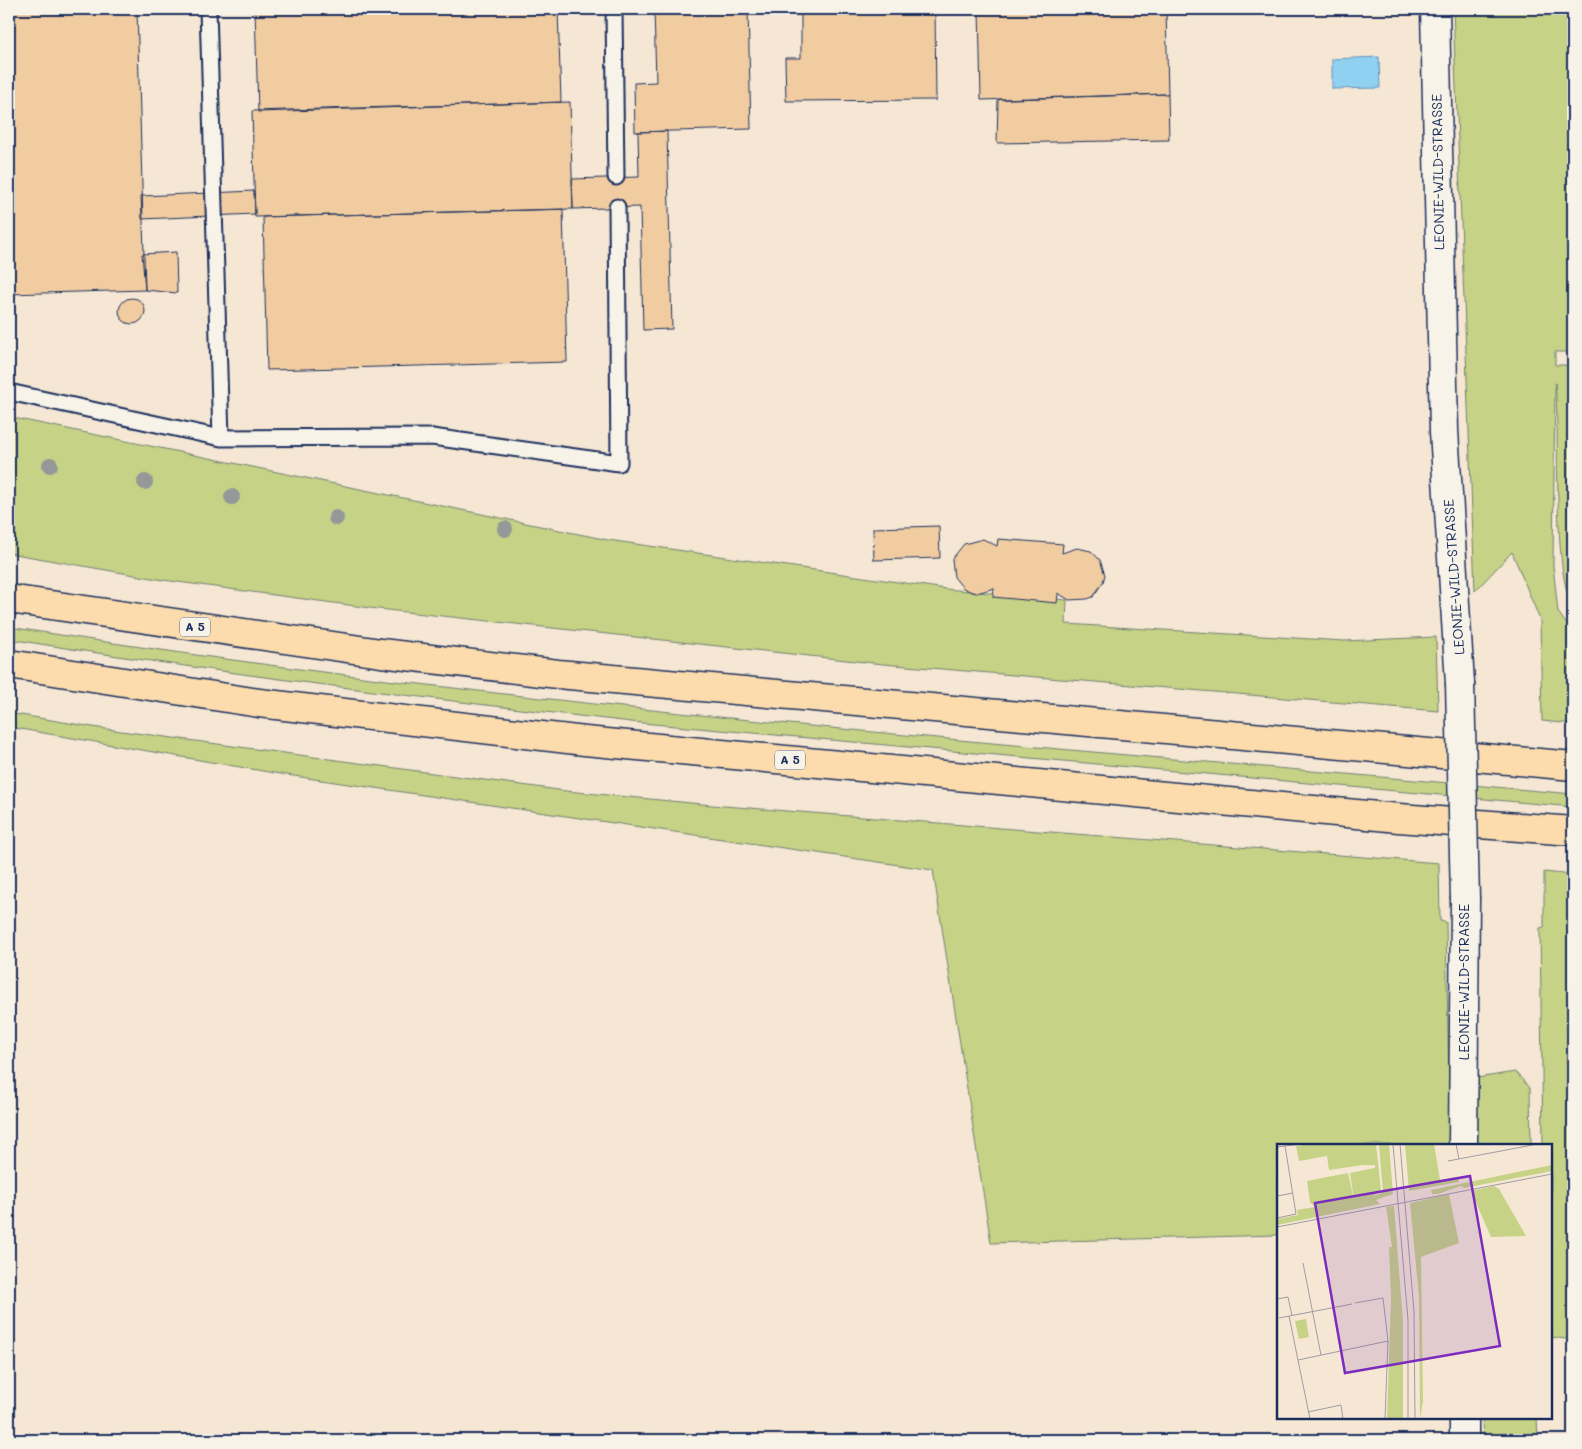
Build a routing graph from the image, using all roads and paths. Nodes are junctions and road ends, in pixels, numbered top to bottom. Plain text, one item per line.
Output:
1 (208, 9) edge
2 (614, 9) edge
3 (1435, 9) edge
4 (616, 177) dead end
5 (617, 207) dead end
6 (9, 392) edge
7 (221, 438) junction
8 (9, 599) edge
9 (9, 664) edge
10 (1573, 766) edge
11 (1573, 832) edge
12 (1463, 1144) edge
13 (1464, 1419) edge
14 (1464, 1440) edge

1 - 7 lane
2 - 4 lane
3 - 12 street, LEONIE-WILD-STRASSE, bridge
5 - 7 lane
6 - 7 lane
8 - 10 highway, A 5
9 - 11 highway, A 5
13 - 14 street

